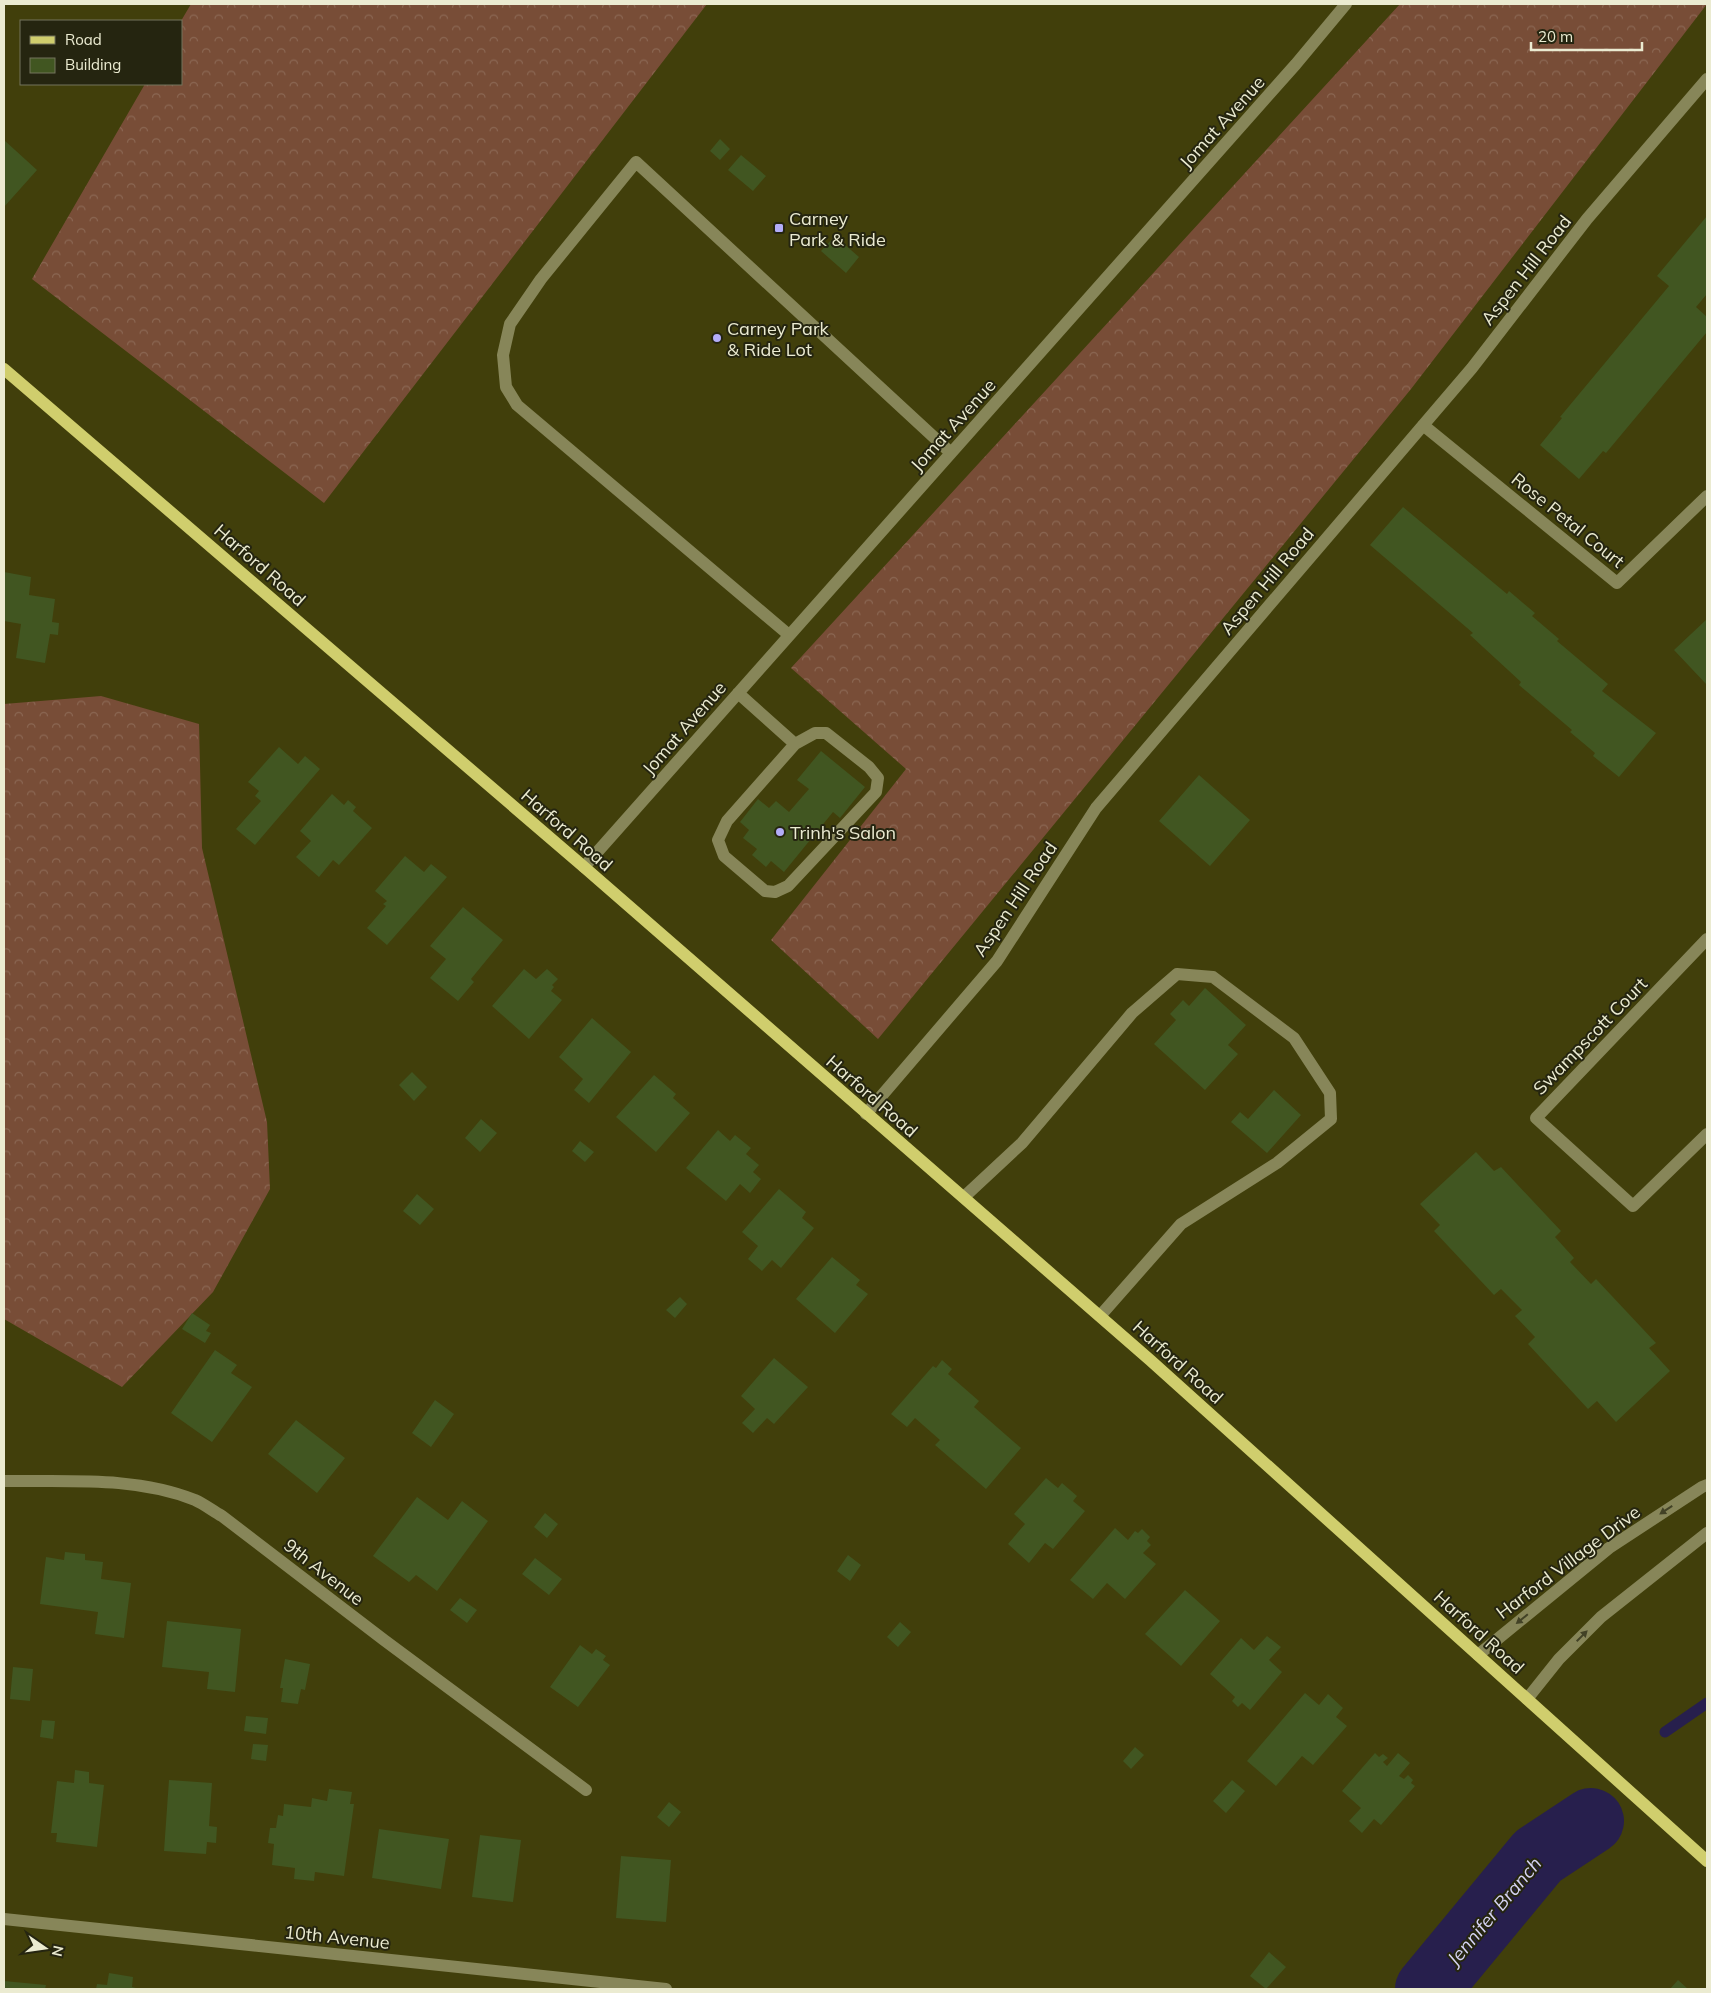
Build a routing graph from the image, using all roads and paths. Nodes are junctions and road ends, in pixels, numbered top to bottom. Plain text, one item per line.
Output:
1 (1346, 4) edge
2 (1707, 79) edge
3 (4, 369) edge
4 (1423, 425) junction
5 (951, 453) junction
6 (1707, 496) edge
7 (789, 635) junction
8 (738, 693) junction
9 (795, 744) junction
10 (584, 867) junction
11 (1707, 939) edge
12 (866, 1114) junction
13 (1707, 1134) edge
14 (964, 1198) junction
15 (1100, 1316) junction
16 (4, 1481) edge
17 (1707, 1485) edge
18 (1707, 1534) edge
19 (1478, 1654) junction
20 (1527, 1699) junction
21 (586, 1790) dead end
22 (1707, 1861) edge
23 (4, 1919) edge
24 (666, 1989) edge

1 - 5 street, Jomat Avenue
2 - 4 street, Aspen Hill Road
3 - 10 main road, Harford Road
4 - 6 street, Rose Petal Court
4 - 12 street, Aspen Hill Road
5 - 7 street, Jomat Avenue
5 - 7 street
7 - 8 street, Jomat Avenue
8 - 9 street
8 - 10 street, Jomat Avenue
9 - 9 street
10 - 12 main road, Harford Road
11 - 13 street, Swampscott Court
12 - 14 main road, Harford Road
14 - 15 main road, Harford Road
14 - 15 street
15 - 19 main road, Harford Road
16 - 21 street, 9th Avenue
17 -> 19 street, Harford Village Drive
20 -> 18 street
19 - 20 main road, Harford Road
20 - 22 main road, Harford Road
23 - 24 street, 10th Avenue

